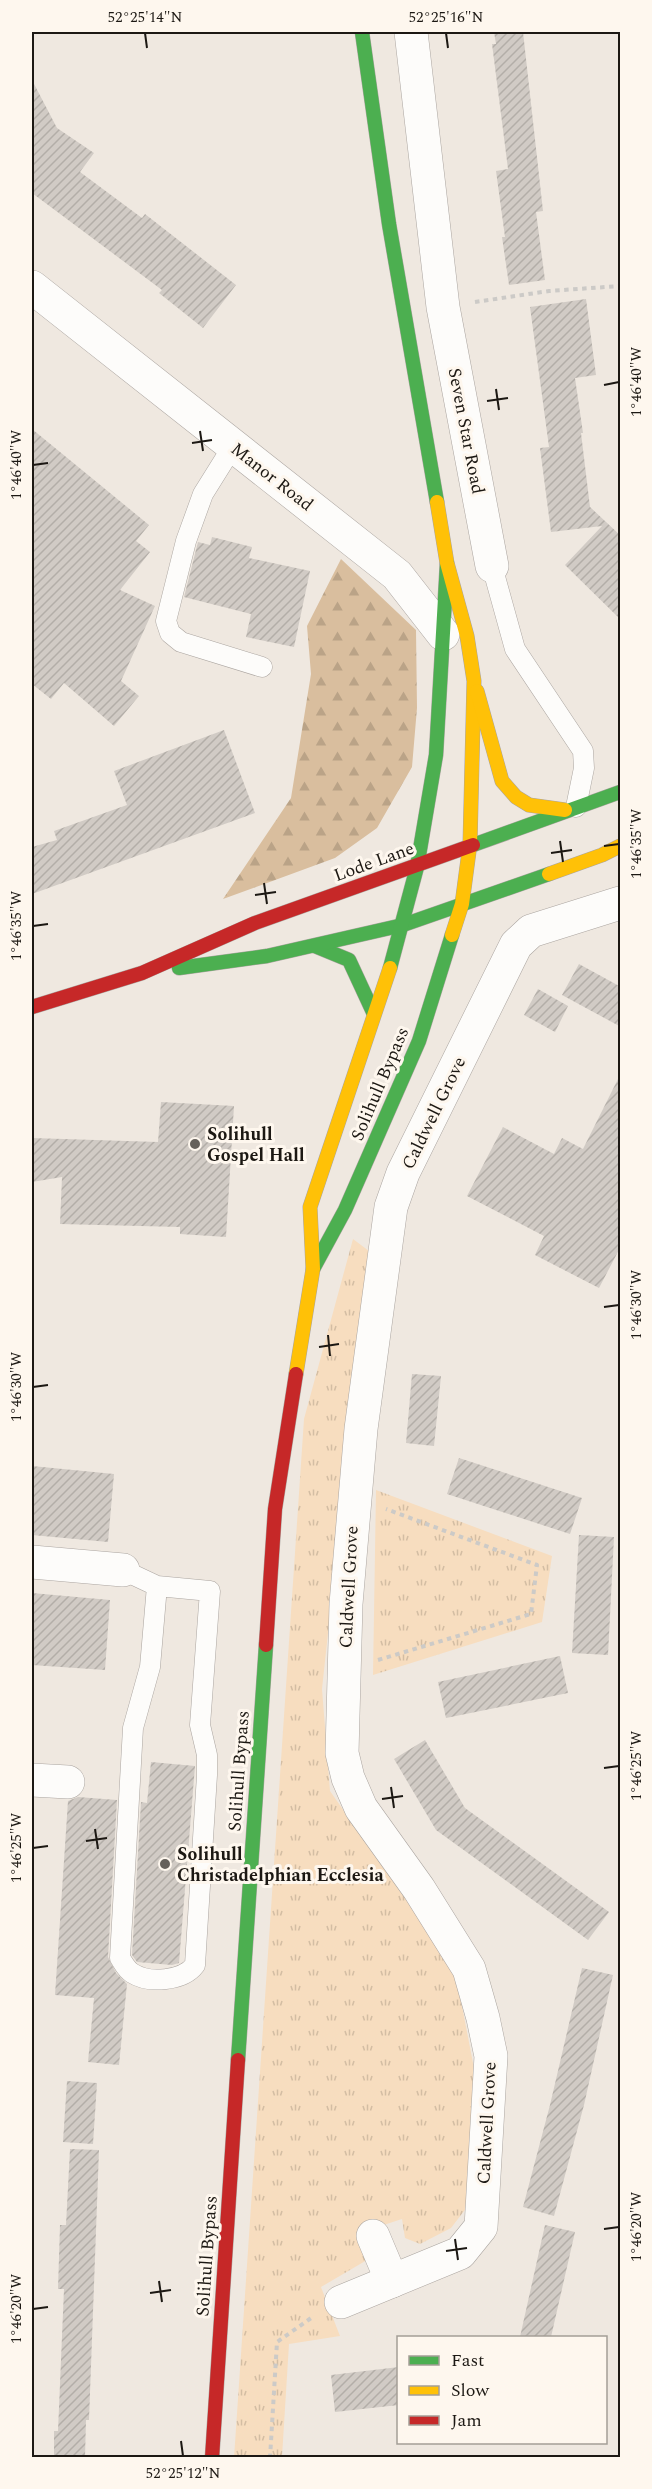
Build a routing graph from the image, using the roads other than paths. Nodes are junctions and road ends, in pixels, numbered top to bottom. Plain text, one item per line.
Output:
1 (362, 32) edge
2 (411, 32) edge
3 (32, 287) edge
4 (233, 446) junction
5 (447, 563) junction
6 (492, 566) joint
7 (443, 634) junction
8 (262, 667) dead end
9 (474, 681) junction
10 (621, 792) edge
11 (572, 809) junction
12 (470, 844) junction
13 (621, 846) edge
14 (417, 867) junction
15 (621, 903) edge
16 (462, 904) junction
17 (403, 925) junction
18 (315, 946) junction
19 (142, 973) junction
20 (32, 1006) edge
21 (374, 1014) junction
22 (313, 1269) junction
23 (32, 1562) edge
24 (123, 1570) joint
25 (157, 1586) junction
26 (32, 1780) edge
27 (68, 1782) dead end
28 (373, 2236) dead end
29 (392, 2281) junction
30 (340, 2302) road end
31 (212, 2457) edge

1 - 5 main road
2 - 6 street, Seven Star Road
3 - 4 street, Manor Road
4 - 7 street, Manor Road
4 - 8 lane
5 - 7 main road
5 - 9 main road
6 - 11 lane, Seven Star Road
7 - 14 main road
9 - 11 main road
9 - 12 main road
10 - 11 main road, Lode Lane
11 - 12 main road, Lode Lane
12 - 14 main road, Lode Lane
12 - 16 main road
13 - 16 main road, Lode Lane
14 - 17 main road
14 - 19 main road, Lode Lane
15 - 29 street, Caldwell Grove
16 - 17 main road, Lode Lane
16 - 22 main road, Solihull Bypass
17 - 18 main road, Lode Lane
17 - 21 main road, Solihull Bypass
18 - 19 main road, Lode Lane
18 - 21 main road
19 - 20 main road, Lode Lane
21 - 22 main road, Solihull Bypass
22 - 31 main road, Solihull Bypass
23 - 24 street
24 - 25 lane
25 - 25 lane
26 - 27 street
28 - 29 street
29 - 30 street, Caldwell Grove

